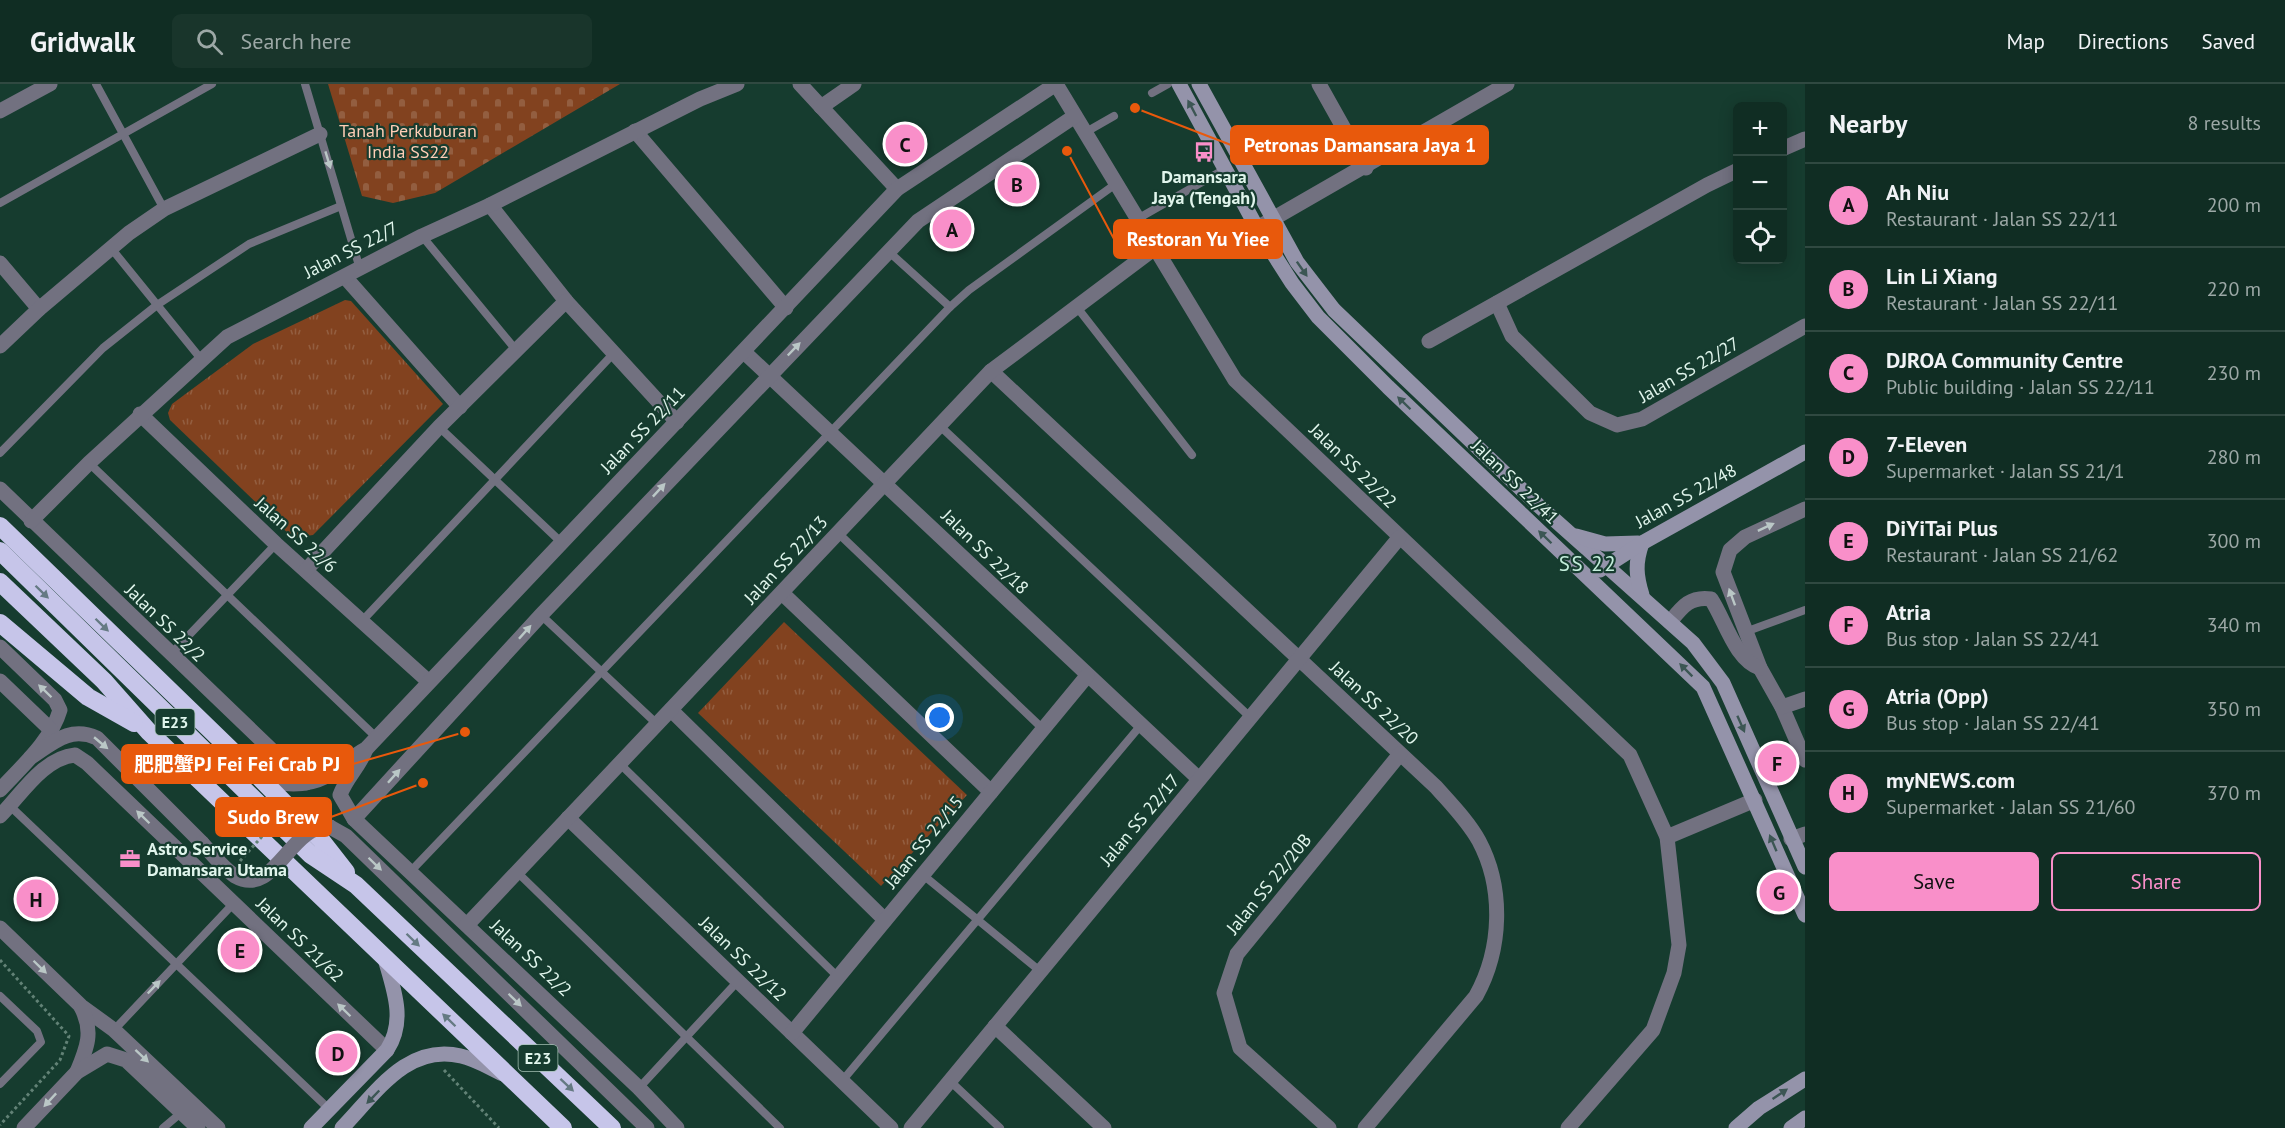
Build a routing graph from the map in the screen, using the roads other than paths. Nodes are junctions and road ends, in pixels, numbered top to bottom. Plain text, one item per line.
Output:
1 (50, 84) edge
2 (96, 84) edge
3 (212, 84) edge
4 (305, 84) edge
5 (737, 84) edge
6 (800, 84) edge
7 (854, 84) edge
8 (1056, 84) edge
9 (1168, 84) edge
10 (1179, 84) edge
11 (1199, 84) edge
12 (1319, 84) edge
13 (1502, 85) edge
14 (1152, 93) dead end
15 (821, 106) junction
16 (0, 111) edge
17 (1075, 116) junction
18 (1114, 116) dead end
19 (635, 131) junction
20 (1086, 132) junction
21 (123, 134) junction
22 (320, 134) junction
23 (1805, 139) edge
24 (1787, 147) edge
25 (1366, 168) junction
26 (1225, 169) junction
27 (1733, 172) edge
28 (1117, 183) junction
29 (897, 189) junction
30 (0, 203) edge
31 (490, 205) junction
32 (341, 206) junction
33 (164, 209) junction
34 (1139, 218) junction
35 (1274, 218) junction
36 (1257, 228) junction
37 (422, 236) junction
38 (111, 248) junction
39 (1155, 248) junction
40 (888, 250) junction
41 (0, 263) edge
42 (360, 269) junction
43 (345, 277) junction
44 (566, 301) junction
45 (1497, 303) junction
46 (157, 305) junction
47 (1075, 306) junction
48 (950, 307) junction
49 (786, 308) junction
50 (39, 309) junction
51 (1805, 326) edge
52 (1429, 341) dead end
53 (0, 346) edge
54 (516, 350) junction
55 (744, 352) junction
56 (613, 354) junction
57 (201, 359) junction
58 (991, 371) junction
59 (769, 375) junction
60 (460, 406) junction
61 (140, 414) junction
62 (677, 422) junction
63 (940, 426) junction
64 (439, 427) junction
65 (830, 433) junction
66 (1805, 452) edge
67 (0, 453) edge
68 (1192, 455) dead end
69 (89, 463) junction
70 (495, 480) junction
71 (885, 483) junction
72 (0, 489) edge
73 (1805, 509) edge
74 (31, 521) junction
75 (0, 526) edge
76 (838, 533) junction
77 (1570, 534) junction
78 (1399, 538) junction
79 (562, 543) junction
80 (1642, 543) junction
81 (276, 544) junction
82 (0, 551) edge
83 (1606, 565) junction
84 (306, 570) junction
85 (1587, 578) junction
86 (0, 582) edge
87 (782, 593) junction
88 (227, 595) junction
89 (1642, 596) junction
90 (1805, 609) edge
91 (541, 615) junction
92 (362, 621) junction
93 (1670, 622) junction
94 (0, 623) edge
95 (1745, 632) junction
96 (0, 647) edge
97 (170, 655) junction
98 (1298, 659) junction
99 (1760, 668) junction
100 (601, 672) junction
101 (1086, 676) junction
102 (0, 681) edge
103 (428, 681) junction
104 (1805, 699) edge
105 (1782, 707) junction
106 (671, 710) junction
107 (1251, 717) junction
108 (657, 724) junction
109 (1140, 725) junction
110 (50, 729) junction
111 (1043, 729) junction
112 (149, 732) junction
113 (371, 743) junction
114 (1400, 754) junction
115 (31, 757) junction
116 (1805, 760) edge
117 (620, 764) junction
118 (259, 777) junction
119 (1199, 779) junction
120 (306, 783) junction
121 (0, 790) edge
122 (991, 792) junction
123 (1755, 800) junction
124 (5, 811) edge
125 (568, 818) junction
126 (354, 819) junction
127 (1667, 837) junction
128 (1798, 837) edge
129 (1805, 867) edge
130 (410, 872) junction
131 (517, 872) junction
132 (923, 875) junction
133 (356, 885) junction
134 (233, 903) junction
135 (1805, 915) edge
136 (885, 920) junction
137 (978, 920) junction
138 (467, 925) junction
139 (0, 928) edge
140 (385, 959) junction
141 (176, 964) junction
142 (1040, 971) junction
143 (838, 977) junction
144 (738, 981) junction
145 (0, 996) edge
146 (81, 1006) junction
147 (995, 1026) junction
148 (114, 1030) junction
149 (792, 1033) junction
150 (686, 1037) junction
151 (387, 1050) junction
152 (76, 1072) junction
153 (506, 1076) junction
154 (1805, 1079) edge
155 (950, 1080) junction
156 (843, 1081) junction
157 (0, 1084) edge
158 (639, 1088) junction
159 (329, 1109) junction
160 (182, 1112) junction
161 (1805, 1118) edge
162 (24, 1128) edge
163 (163, 1128) edge
164 (198, 1128) edge
165 (218, 1128) edge
166 (311, 1128) edge
167 (342, 1128) edge
168 (563, 1128) edge
169 (612, 1128) edge
170 (647, 1128) edge
171 (677, 1128) edge
172 (780, 1128) edge
173 (891, 1128) edge
174 (911, 1128) edge
175 (1000, 1128) edge
176 (1104, 1128) edge
177 (1329, 1128) edge
178 (1365, 1128) edge
179 (1568, 1128) edge
180 (1736, 1128) edge
181 (1791, 1128) edge

1 - 16 street
2 - 21 lane
3 - 21 lane
4 - 22 lane
5 - 19 street, Jalan SS 22/7
6 - 15 street
7 - 15 street
8 - 17 street, Jalan SS 22/22
8 - 29 street, Jalan SS 22/11
9 - 14 lane
26 -> 10 street, Jalan SS 22/41
11 - 35 street, Jalan SS 22/41
12 - 25 street
13 - 25 street
15 - 29 street
17 - 20 street, Jalan SS 22/22
17 - 40 street
18 - 20 lane
19 - 31 street, Jalan SS 22/7
19 - 49 street
20 - 28 street, Jalan SS 22/22
21 - 30 lane
21 - 33 lane
22 -> 32 lane
22 - 33 street
23 - 24 street
25 - 35 street
26 - 34 lane
26 - 36 street, Jalan SS 22/41
27 - 45 street
28 - 34 street, Jalan SS 22/22
28 - 48 lane
29 - 49 street, Jalan SS 22/11
31 - 37 street, Jalan SS 22/7
31 - 44 street
32 - 42 lane
32 - 46 lane
33 - 38 street
34 - 39 street, Jalan SS 22/22
35 - 36 street
35 -> 77 street, Jalan SS 22/41
85 -> 36 street, Jalan SS 22/41
37 - 42 street, Jalan SS 22/7
37 - 54 lane
38 - 46 lane
38 - 50 street
39 - 47 street, Jalan SS 22/13
39 - 78 street, Jalan SS 22/22
40 - 48 lane
59 -> 40 street
41 - 50 street
42 - 43 street, Jalan SS 22/7
43 - 57 street, Jalan SS 22/7
43 - 60 street
44 - 54 street
44 - 56 street
45 - 51 street, Jalan SS 22/27
45 - 52 street
46 - 57 lane
46 - 67 lane
47 - 58 street, Jalan SS 22/13
47 - 68 lane
48 - 65 lane
49 - 55 street, Jalan SS 22/11
50 - 53 street
54 - 60 street
55 - 59 street, Jalan SS 22/18
55 - 62 street, Jalan SS 22/11
56 - 62 street
56 - 70 lane
57 - 61 street, Jalan SS 22/7
58 - 63 street, Jalan SS 22/13
58 - 98 street, Jalan SS 22/20
59 - 65 street, Jalan SS 22/18
91 -> 59 street
60 - 64 street
61 - 69 street, Jalan SS 22/7
61 - 81 street, Jalan SS 22/6
62 - 79 street, Jalan SS 22/11
63 - 71 street, Jalan SS 22/13
63 - 107 lane
64 - 70 lane
64 - 84 street
65 - 71 street, Jalan SS 22/18
65 - 100 lane
66 - 80 street, Jalan SS 22/48
69 - 74 street, Jalan SS 22/7
69 - 88 lane
70 - 79 lane
70 - 92 lane
71 - 76 street, Jalan SS 22/13
71 - 101 street, Jalan SS 22/18
72 - 74 street, Jalan SS 22/2
95 -> 73 street
74 - 97 street, Jalan SS 22/2
75 -> 118 highway
76 - 87 street, Jalan SS 22/13
76 - 111 lane
77 - 80 street
77 - 83 street, Jalan SS 22/41
78 - 98 street, Jalan SS 22/17
78 - 127 street, Jalan SS 22/22
79 - 103 street, Jalan SS 22/11
80 - 83 street, Jalan SS 22/48
80 - 89 street
81 - 84 street, Jalan SS 22/6
81 - 88 lane
82 -> 133 highway, E23
83 - 85 street, Jalan SS 22/48
83 - 89 street, Jalan SS 22/41
84 - 92 street, Jalan SS 22/6
123 -> 85 street, Jalan SS 22/41
86 - 112 highway, E23
87 - 106 street, Jalan SS 22/13
87 - 122 street
88 - 97 lane
88 - 113 lane
89 - 93 street, Jalan SS 22/41
90 - 95 lane
91 - 100 lane
126 -> 91 street
92 - 103 street, Jalan SS 22/6
93 - 99 street
93 -> 128 street, Jalan SS 22/41
94 - 112 highway
95 - 99 street
110 -> 96 street
97 - 120 street, Jalan SS 22/2
98 - 107 street, Jalan SS 22/17
98 - 114 street, Jalan SS 22/20
99 - 105 street
100 - 108 lane
100 - 130 lane
101 - 109 street, Jalan SS 22/18
101 - 111 street, Jalan SS 22/15
102 - 110 street
103 - 113 street, Jalan SS 22/11
104 - 105 street
105 - 116 street
106 - 108 street, Jalan SS 22/13
106 - 136 street
107 - 119 street, Jalan SS 22/17
108 - 117 street, Jalan SS 22/13
109 - 119 street, Jalan SS 22/18
109 - 137 lane
110 - 115 street
111 - 122 street, Jalan SS 22/15
112 - 140 highway, E23
113 - 120 street, Jalan SS 22/11
113 - 126 street, Jalan SS 22/2
114 - 177 street, Jalan SS 22/20B
114 - 178 street, Jalan SS 22/20
115 - 121 street
115 -> 170 street, bridge
117 - 125 street, Jalan SS 22/13
117 - 143 lane
118 - 120 street, Jalan SS 22/11
118 - 133 highway
119 - 142 street, Jalan SS 22/17
122 - 132 street, Jalan SS 22/15
123 - 127 street
135 -> 123 street, Jalan SS 22/41
134 -> 124 street, Jalan SS 21/62
124 - 141 lane
125 - 131 street, Jalan SS 22/13
125 - 144 street, Jalan SS 22/12
126 - 130 street, Jalan SS 22/2
127 - 179 street, Jalan SS 22/22
128 - 129 street, Jalan SS 22/41
130 - 138 street, Jalan SS 22/2
131 - 138 street, Jalan SS 22/13
131 - 150 lane
132 - 136 street, Jalan SS 22/15
132 - 137 lane
133 -> 169 highway, E23
134 - 141 lane
151 -> 134 street, Jalan SS 21/62
136 - 143 street, Jalan SS 22/15
137 - 142 lane
137 - 156 lane
138 - 158 street, Jalan SS 22/2
139 -> 146 street
140 - 151 street
153 -> 140 highway, E23
148 -> 141 lane
141 - 159 lane
142 - 147 street, Jalan SS 22/17
143 - 149 street, Jalan SS 22/15
144 - 149 street, Jalan SS 22/12
144 - 150 lane
145 - 157 lane
146 - 148 street
146 - 152 street
147 - 155 street, Jalan SS 22/17
147 - 176 street
148 -> 165 street
149 - 156 street, Jalan SS 22/12
150 - 158 lane
150 - 172 lane
151 - 159 street
152 - 160 street
152 -> 162 street
153 -> 167 street
153 - 168 highway, E23
180 -> 154 street
155 - 174 street, Jalan SS 22/17
155 - 175 lane
156 - 173 street, Jalan SS 22/12
158 - 171 street, Jalan SS 22/2
159 - 166 street
160 - 163 lane
160 - 164 street
161 - 181 street

